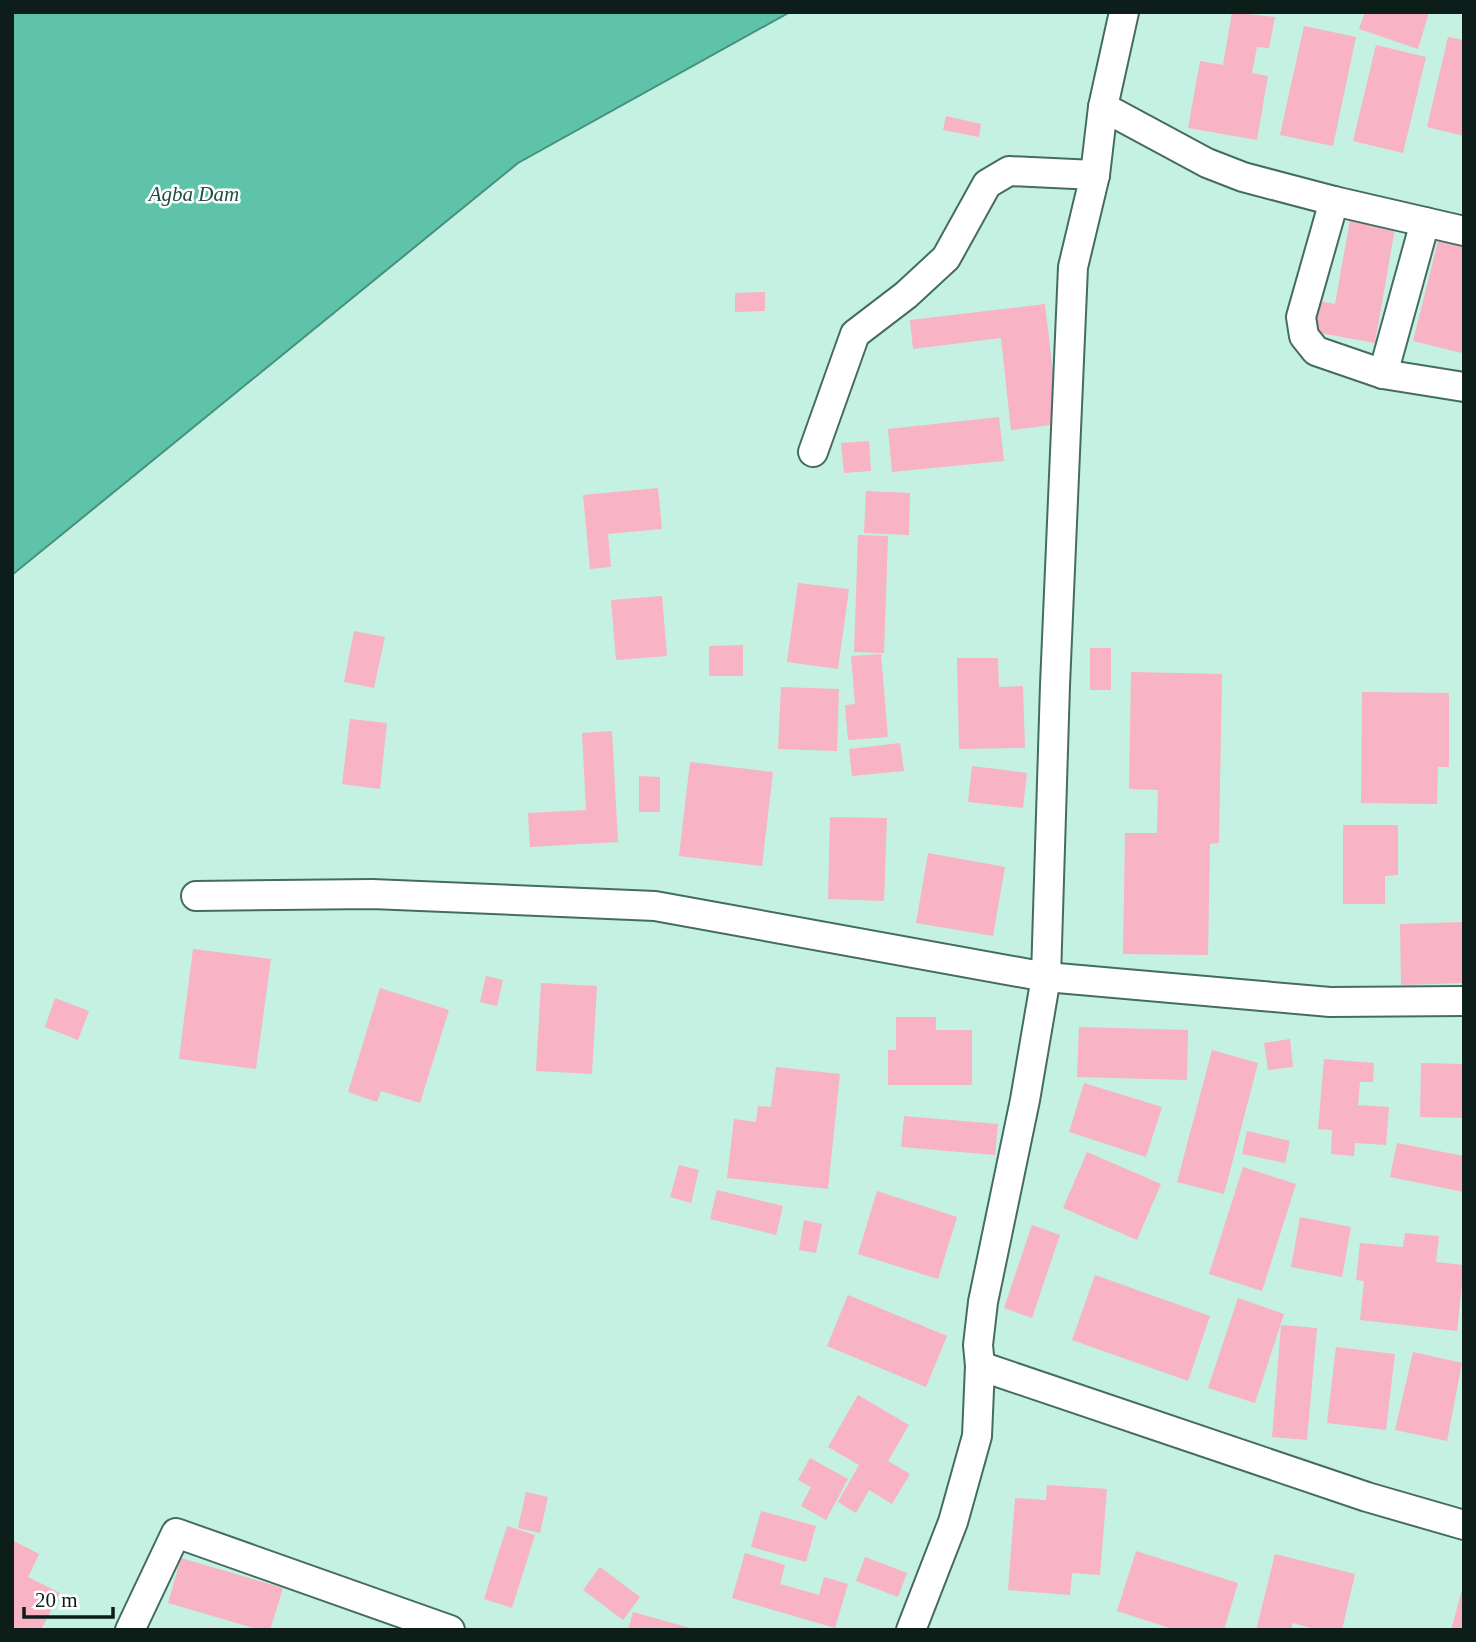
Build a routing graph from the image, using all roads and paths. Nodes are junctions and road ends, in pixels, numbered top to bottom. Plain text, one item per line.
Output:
1 (1124, 12) edge
2 (1103, 107) junction
3 (1095, 175) junction
4 (1334, 201) junction
5 (1425, 222) junction
6 (1464, 231) edge
7 (1383, 374) junction
8 (1464, 387) edge
9 (813, 452) dead end
10 (196, 896) dead end
11 (1046, 977) junction
12 (1464, 1001) edge
13 (980, 1366) junction
14 (1464, 1525) edge
15 (130, 1630) edge
16 (450, 1630) edge
17 (911, 1630) edge

1 - 2 street
2 - 3 street
2 - 4 street
3 - 9 street
3 - 11 street
4 - 5 street
4 - 7 street
5 - 6 street
5 - 7 street
7 - 8 street
10 - 11 street
11 - 12 street
11 - 13 street
13 - 14 street
13 - 17 street
15 - 16 street

